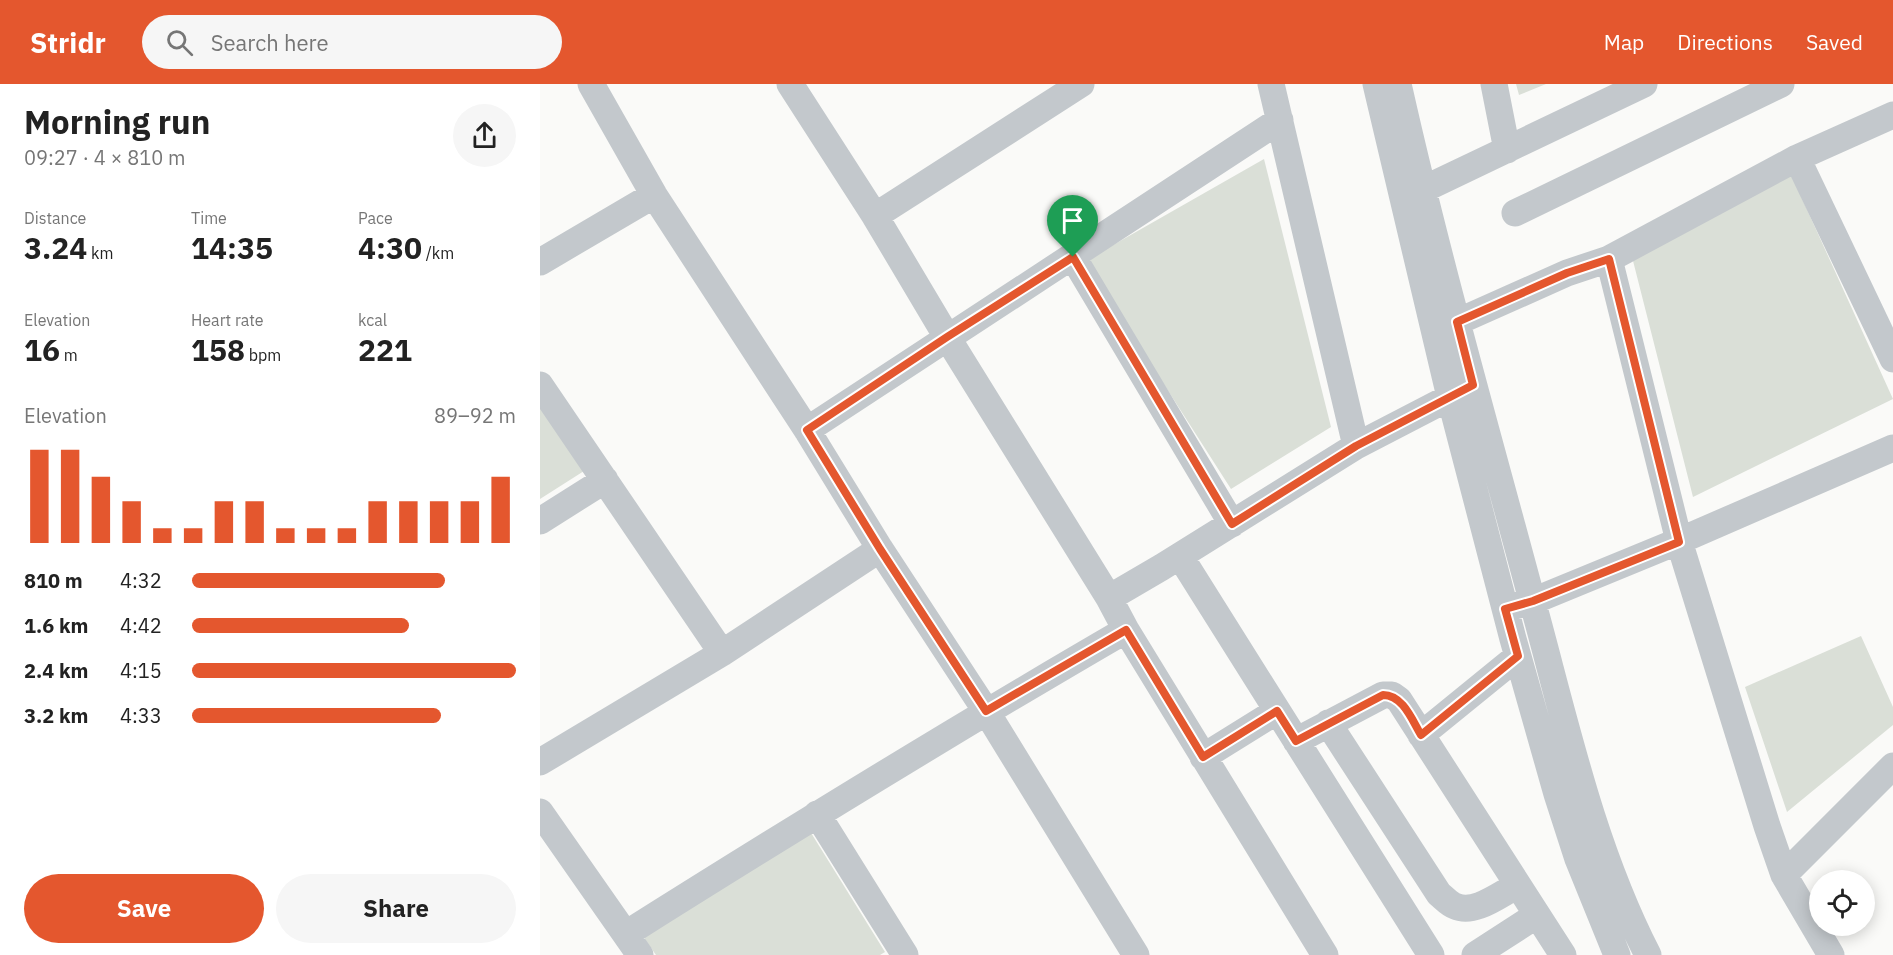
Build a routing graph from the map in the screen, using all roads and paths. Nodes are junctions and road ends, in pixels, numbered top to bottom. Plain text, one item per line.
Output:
1 (591, 84) edge
2 (790, 84) edge
3 (1081, 84) edge
4 (1271, 84) edge
5 (1376, 84) edge
6 (1398, 84) edge
7 (1494, 84) edge
8 (1644, 84) edge
9 (1781, 84) edge
10 (1893, 115) edge
11 (1280, 120) junction
12 (1508, 150) junction
13 (1797, 158) junction
14 (1422, 190) junction
15 (654, 195) junction
16 (1515, 213) dead end
17 (875, 216) junction
18 (1073, 257) junction
19 (1609, 259) junction
20 (540, 262) edge
21 (1457, 322) junction
22 (947, 337) junction
23 (1893, 359) edge
24 (540, 385) edge
25 (1462, 391) junction
26 (807, 430) junction
27 (1356, 446) junction
28 (1893, 447) edge
29 (605, 480) junction
30 (540, 521) edge
31 (1232, 524) junction
32 (1679, 542) junction
33 (880, 549) junction
34 (1180, 556) junction
35 (1109, 598) junction
36 (1533, 601) junction
37 (1505, 609) junction
38 (1126, 630) junction
39 (722, 653) junction
40 (1518, 656) junction
41 (986, 711) junction
42 (1277, 711) junction
43 (1328, 723) junction
44 (1421, 735) junction
45 (1296, 741) junction
46 (1203, 757) junction
47 (540, 762) edge
48 (1893, 766) edge
49 (540, 812) edge
50 (817, 814) junction
51 (1784, 875) junction
52 (1518, 885) junction
53 (1537, 915) junction
54 (633, 945) edge
55 (904, 954) edge
56 (1136, 955) edge
57 (1325, 955) edge
58 (1431, 955) edge
59 (1475, 955) edge
60 (1563, 955) edge
61 (1617, 955) edge
62 (1648, 955) edge
63 (1831, 955) edge

1 - 15 street
2 - 17 street
3 - 17 street
4 - 11 street
5 - 25 street
6 - 14 street
7 - 12 street
8 - 12 street
9 - 16 street
10 - 13 street
11 - 18 street
11 - 27 street
12 - 14 street
13 - 19 street
13 - 23 street
14 - 21 street
15 - 20 street
15 - 26 street
17 - 22 street
18 - 22 street
18 - 31 street
19 - 21 street
19 - 32 street
21 - 25 street
22 - 26 street
22 - 35 street
24 - 29 street
25 - 27 street
25 - 36 street
25 - 37 street
26 - 33 street
27 - 31 street
28 - 32 street
29 - 30 street
29 - 39 street
31 - 34 street
32 - 36 street
32 - 51 street
33 - 39 street
33 - 41 street
34 - 35 street
34 - 42 street
35 - 38 street
36 - 37 street
36 - 62 street
37 - 40 street
38 - 41 street
38 - 46 street
39 - 47 street
40 - 44 street
40 - 61 street
41 - 50 street
41 - 56 street
42 - 45 street
42 - 46 street
43 - 44 street
43 - 45 street
43 - 52 street
44 - 52 street
45 - 58 street
46 - 57 street
48 - 51 street
49 - 54 street
50 - 54 street
50 - 55 street
51 - 63 street
52 - 53 street
53 - 59 street
53 - 60 street

